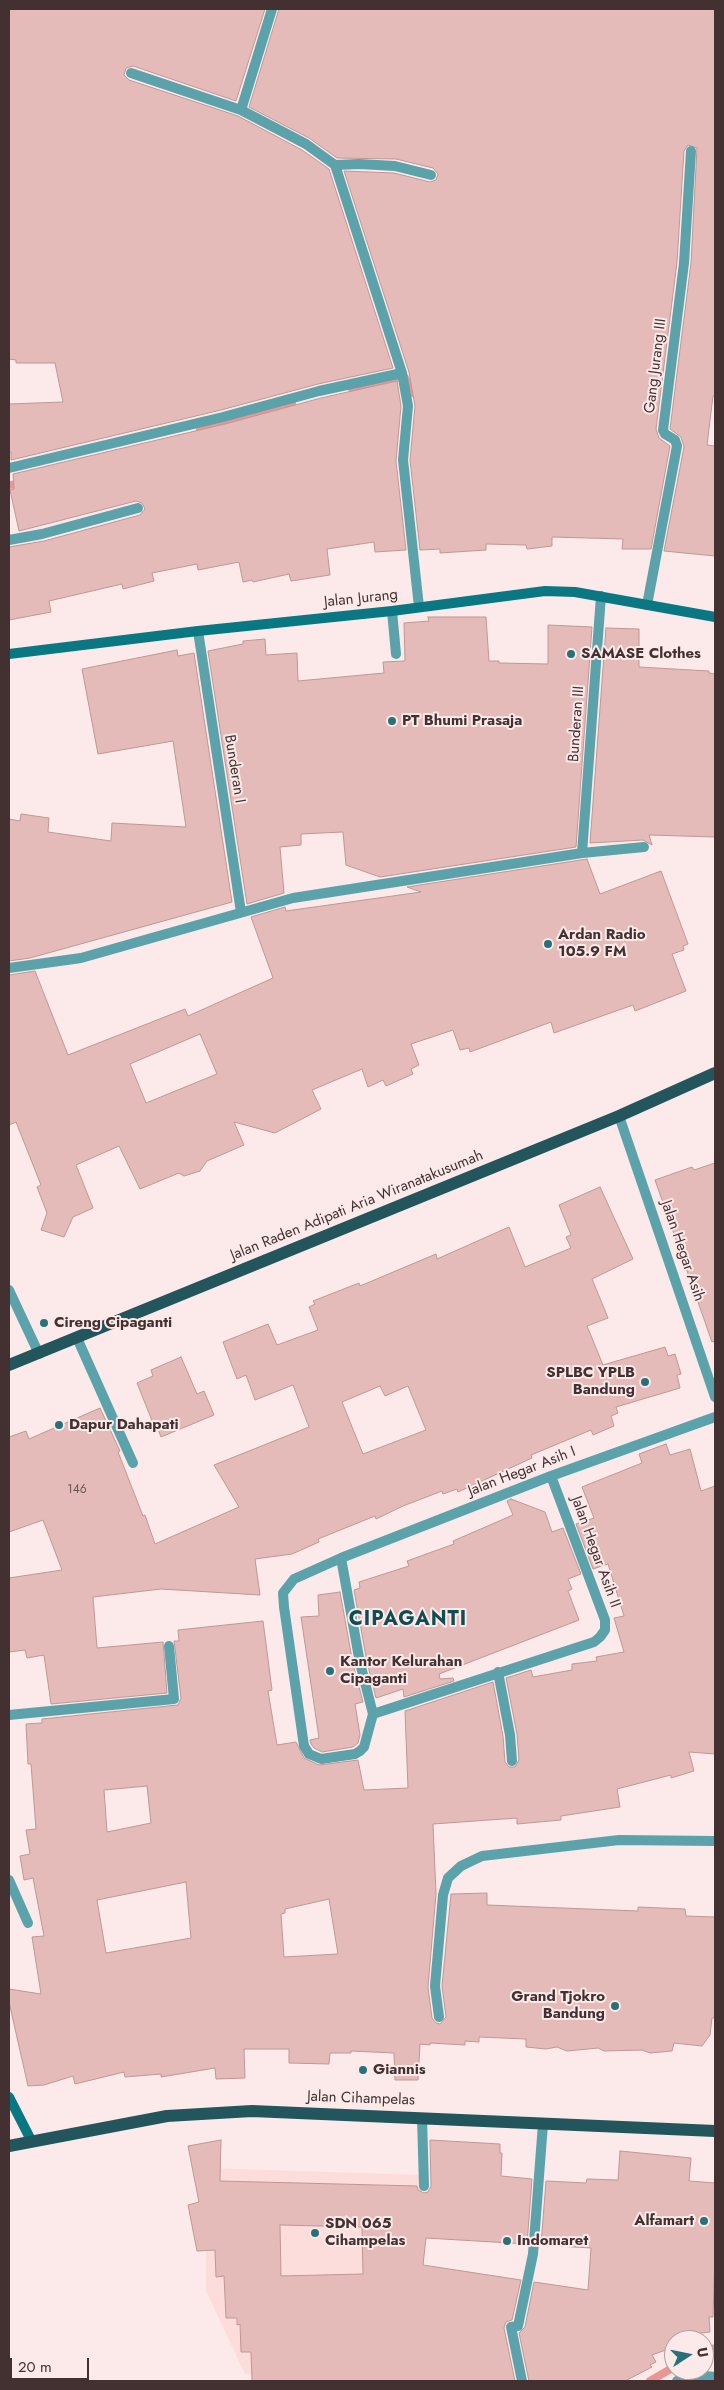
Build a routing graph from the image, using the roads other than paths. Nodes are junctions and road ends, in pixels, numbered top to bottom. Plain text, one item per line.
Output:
1 (272, 9) edge
2 (131, 73) dead end
3 (241, 110) junction
4 (691, 151) dead end
5 (336, 165) junction
6 (431, 175) dead end
7 (402, 373) junction
8 (9, 468) edge
9 (138, 508) dead end
10 (9, 540) edge
11 (601, 596) junction
12 (647, 605) junction
13 (419, 608) junction
14 (392, 611) junction
15 (715, 617) edge
16 (198, 631) junction
17 (9, 654) edge
18 (396, 654) dead end
19 (644, 847) dead end
20 (582, 853) junction
21 (241, 912) junction
22 (9, 968) edge
23 (715, 1073) edge
24 (619, 1116) junction
25 (9, 1290) edge
26 (77, 1338) junction
27 (39, 1354) junction
28 (9, 1365) edge
29 (715, 1397) edge
30 (715, 1416) edge
31 (133, 1463) dead end
32 (551, 1476) junction
33 (341, 1558) junction
34 (169, 1646) dead end
35 (498, 1672) junction
36 (373, 1714) junction
37 (9, 1715) edge
38 (512, 1761) dead end
39 (715, 1840) edge
40 (9, 1880) edge
41 (28, 1924) dead end
42 (439, 2017) dead end
43 (9, 2097) edge
44 (422, 2118) junction
45 (543, 2124) junction
46 (715, 2131) edge
47 (31, 2140) junction
48 (9, 2146) edge
49 (424, 2186) dead end
50 (522, 2381) edge

1 - 3 street
2 - 3 street
3 - 5 street
4 - 12 street, Gang Jurang III
5 - 6 street
5 - 7 street
7 - 8 street
7 - 13 street
9 - 10 street
11 - 12 main road, Jalan Jurang
11 - 13 main road, Jalan Jurang
11 - 20 street, Bunderan III
12 - 15 main road, Jalan Jurang
13 - 14 main road, Jalan Jurang
14 - 16 main road, Jalan Jurang
14 - 18 street
16 - 17 main road, Jalan Jurang
16 - 21 street, Bunderan I
19 - 20 street
20 - 21 street
21 - 22 street
23 - 24 main road, Jalan Raden Adipati Aria Wiranatakusumah
24 - 26 main road, Jalan Raden Adipati Aria Wiranatakusumah
24 - 29 street, Jalan Hegar Asih
25 - 27 street
26 - 27 main road, Jalan Raden Adipati Aria Wiranatakusumah
26 - 31 street
27 - 28 main road, Jalan Raden Adipati Aria Wiranatakusumah
30 - 32 street, Jalan Hegar Asih I
32 - 33 street, Jalan Hegar Asih I
32 - 35 street, Jalan Hegar Asih II
33 - 36 street
33 - 36 street, Jalan Hegar Asih I
34 - 37 street
35 - 36 street, Jalan Hegar Asih II
35 - 38 street
39 - 42 street
40 - 41 street
43 - 47 main road
44 - 45 main road, Jalan Cihampelas
44 - 47 main road, Jalan Cihampelas
44 - 49 street
45 - 46 main road, Jalan Cihampelas
45 - 50 street
47 - 48 main road, Jalan Cihampelas

